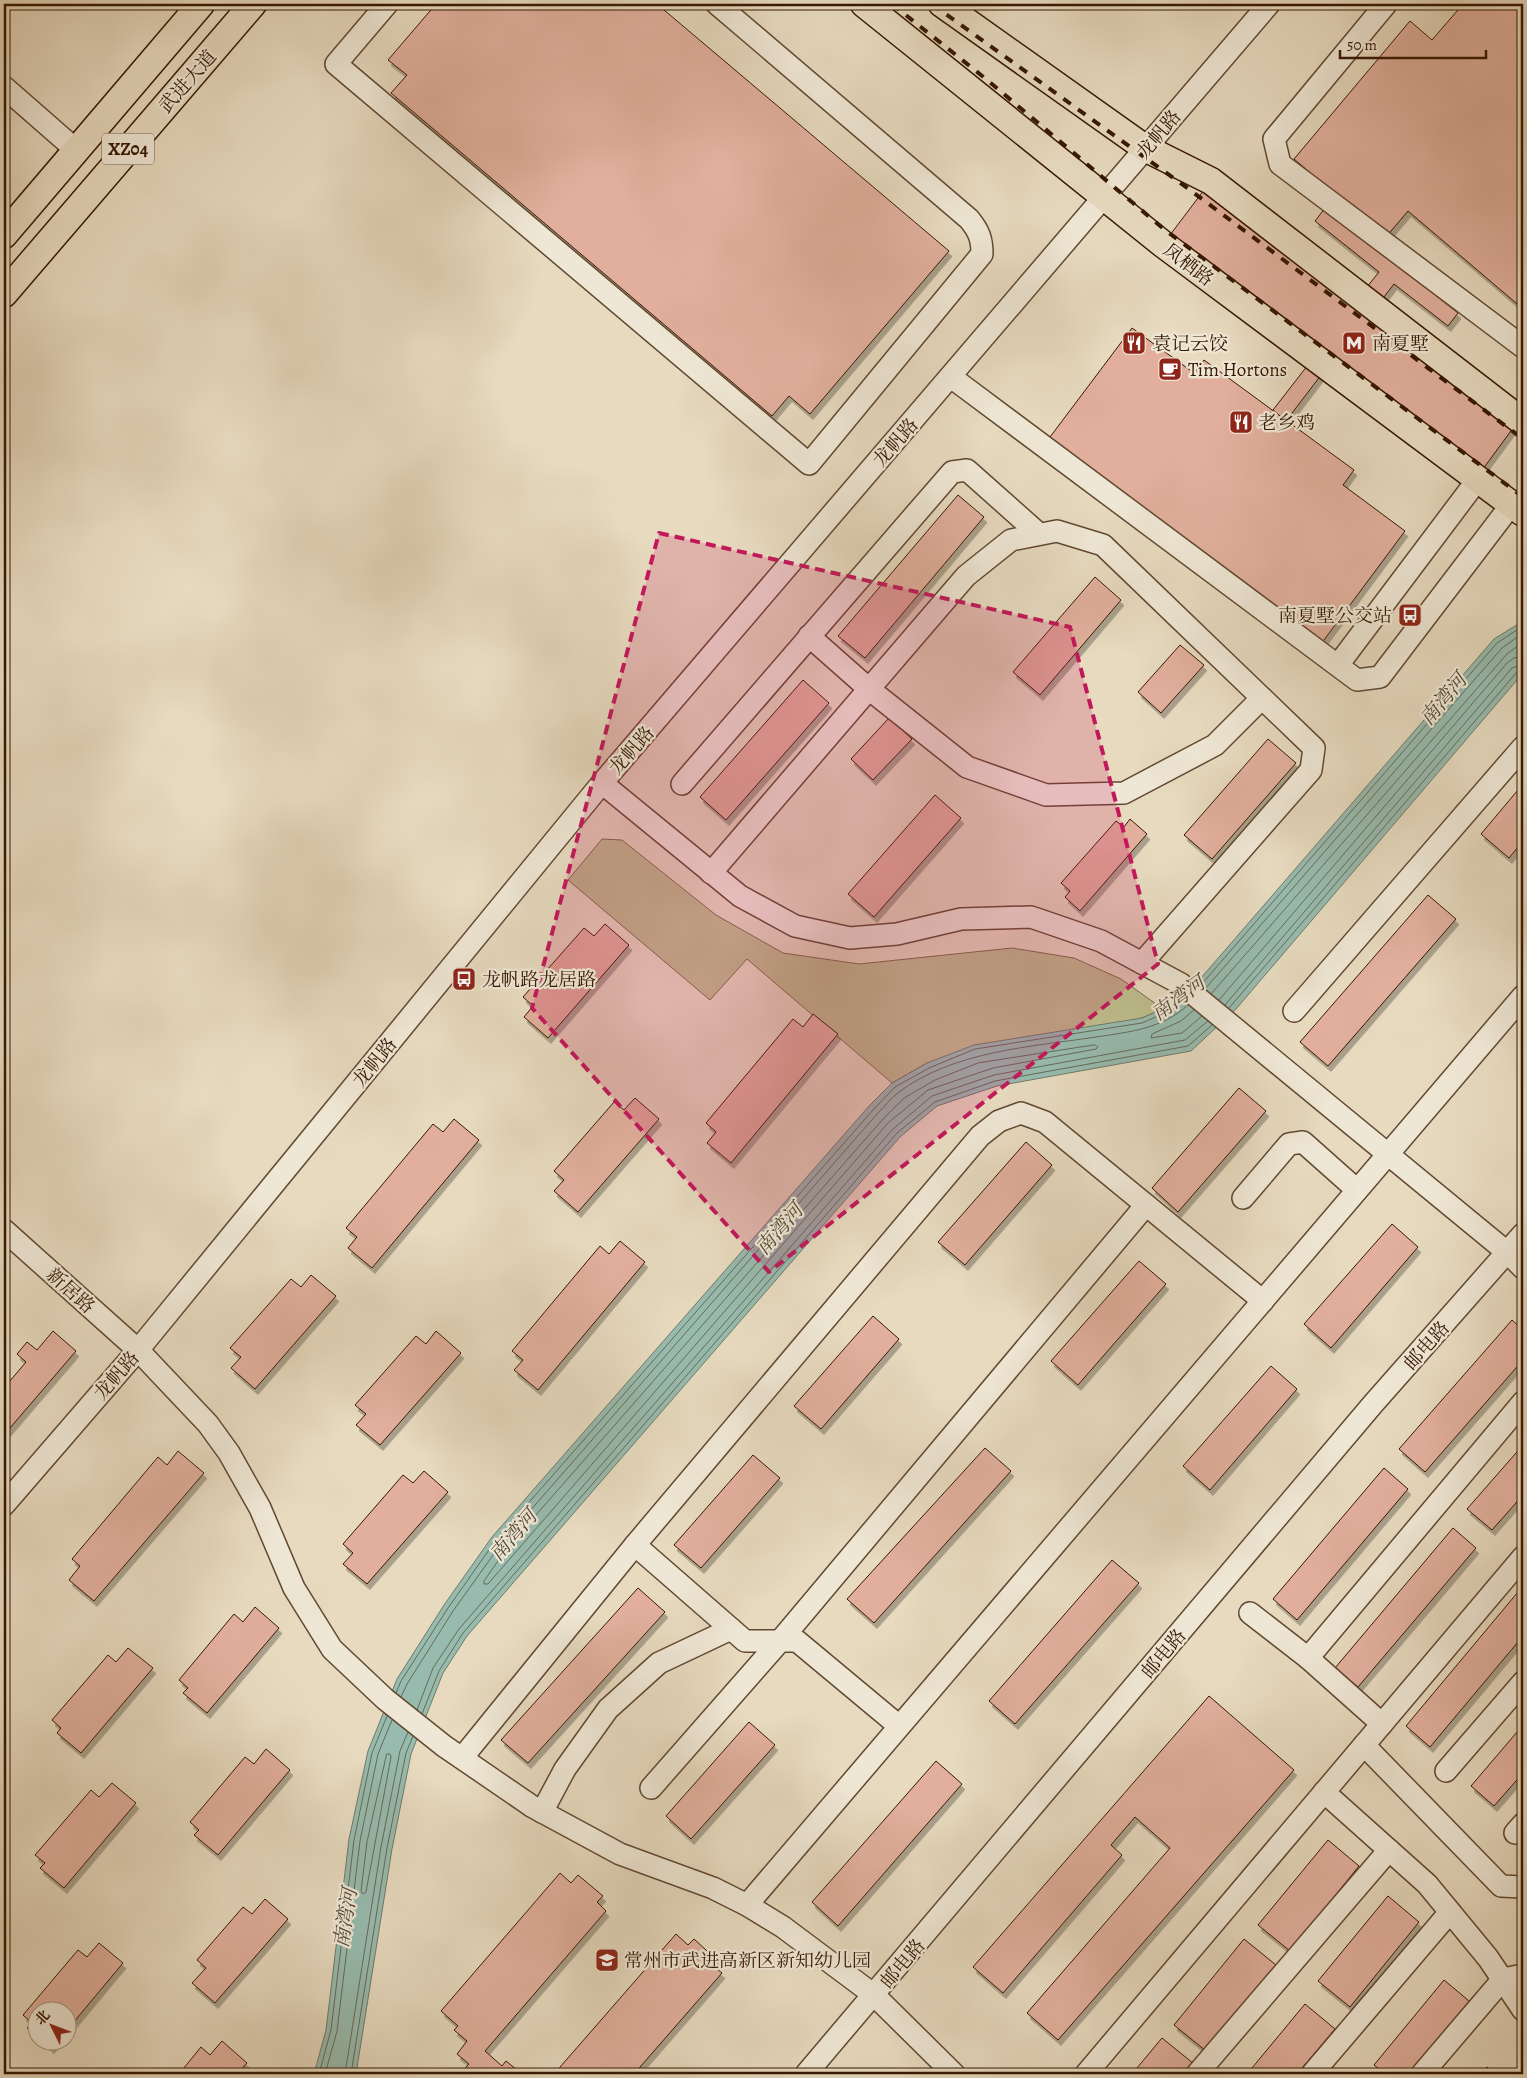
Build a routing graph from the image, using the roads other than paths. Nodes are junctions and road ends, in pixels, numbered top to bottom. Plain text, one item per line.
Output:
1 (201, 4) edge
2 (252, 4) edge
3 (387, 4) edge
4 (717, 4) edge
5 (864, 4) edge
6 (942, 4) edge
7 (1269, 4) edge
8 (1386, 4) edge
9 (4, 87) edge
10 (1145, 148) junction
11 (76, 150) junction
12 (1105, 196) junction
13 (4, 235) edge
14 (4, 294) edge
15 (1523, 347) edge
16 (951, 377) junction
17 (1523, 422) edge
18 (1478, 480) junction
19 (1517, 509) edge
20 (1039, 534) junction
21 (809, 636) junction
22 (1338, 665) junction
23 (869, 689) junction
24 (1262, 698) junction
25 (1523, 747) edge
26 (602, 783) junction
27 (682, 784) dead end
28 (712, 873) junction
29 (1142, 963) junction
30 (1523, 996) edge
31 (1294, 1011) dead end
32 (1388, 1155) junction
33 (1358, 1190) junction
34 (1243, 1198) dead end
35 (1146, 1205) junction
36 (4, 1230) edge
37 (1523, 1234) edge
38 (1508, 1253) junction
39 (1523, 1268) edge
40 (1262, 1301) junction
41 (138, 1350) junction
42 (1523, 1402) edge
43 (4, 1505) edge
44 (635, 1545) junction
45 (1523, 1557) edge
46 (1250, 1613) dead end
47 (731, 1629) junction
48 (780, 1641) junction
49 (1308, 1658) junction
50 (1523, 1682) edge
51 (1382, 1724) junction
52 (899, 1726) junction
53 (1364, 1745) junction
54 (462, 1758) junction
55 (1446, 1771) dead end
56 (651, 1788) dead end
57 (1324, 1792) junction
58 (542, 1812) junction
59 (1389, 1850) junction
60 (1523, 1887) edge
61 (747, 1905) junction
62 (1450, 1912) junction
63 (1513, 1977) edge
64 (874, 1995) junction
65 (1523, 2010) edge
66 (806, 2074) edge
67 (954, 2074) edge
68 (1086, 2074) edge
69 (1197, 2074) edge
70 (1312, 2074) edge
71 (1422, 2074) edge

1 - 11 main road, 武进大道 / XZ04
2 - 14 main road, 武进大道 / XZ04
3 - 4 street
5 - 12 main road, 凤栖路
6 - 10 main road
7 - 10 street, 龙帆路
8 - 15 street
9 - 11 street
10 - 12 street, 龙帆路
10 - 17 main road
11 - 13 main road, 武进大道 / XZ04
12 - 16 street, 龙帆路
12 - 18 main road, 凤栖路
16 - 22 street
16 - 26 street, 龙帆路
18 - 19 main road, 凤栖路
18 - 22 street
19 - 22 street
20 - 21 street
20 - 23 street
20 - 24 street
21 - 23 street
21 - 27 street
23 - 24 street
23 - 28 street
24 - 29 street
25 - 31 street
26 - 28 street
26 - 41 street, 龙帆路
28 - 29 street
29 - 32 street
30 - 32 street
32 - 33 street
32 - 38 street
33 - 34 street
33 - 40 street
35 - 40 street
35 - 44 street
35 - 48 street
36 - 41 street, 新居路
37 - 38 street, 邮电路
38 - 39 street
38 - 64 street, 邮电路
40 - 52 street
41 - 43 street, 龙帆路
41 - 54 street, 新居路
42 - 49 street
44 - 47 street
44 - 54 street
45 - 51 street
46 - 49 street
47 - 48 street
47 - 58 street
48 - 52 street
48 - 56 street
49 - 51 street
50 - 55 street
51 - 53 street
52 - 61 street
53 - 57 street
53 - 60 street
54 - 58 street, 新居路
57 - 59 street
57 - 68 street
58 - 61 street, 新居路
59 - 62 street
59 - 69 street
61 - 64 street, 新居路
62 - 63 street
62 - 70 street
63 - 65 street
63 - 71 street
64 - 66 street, 邮电路
64 - 67 street, 新居路

